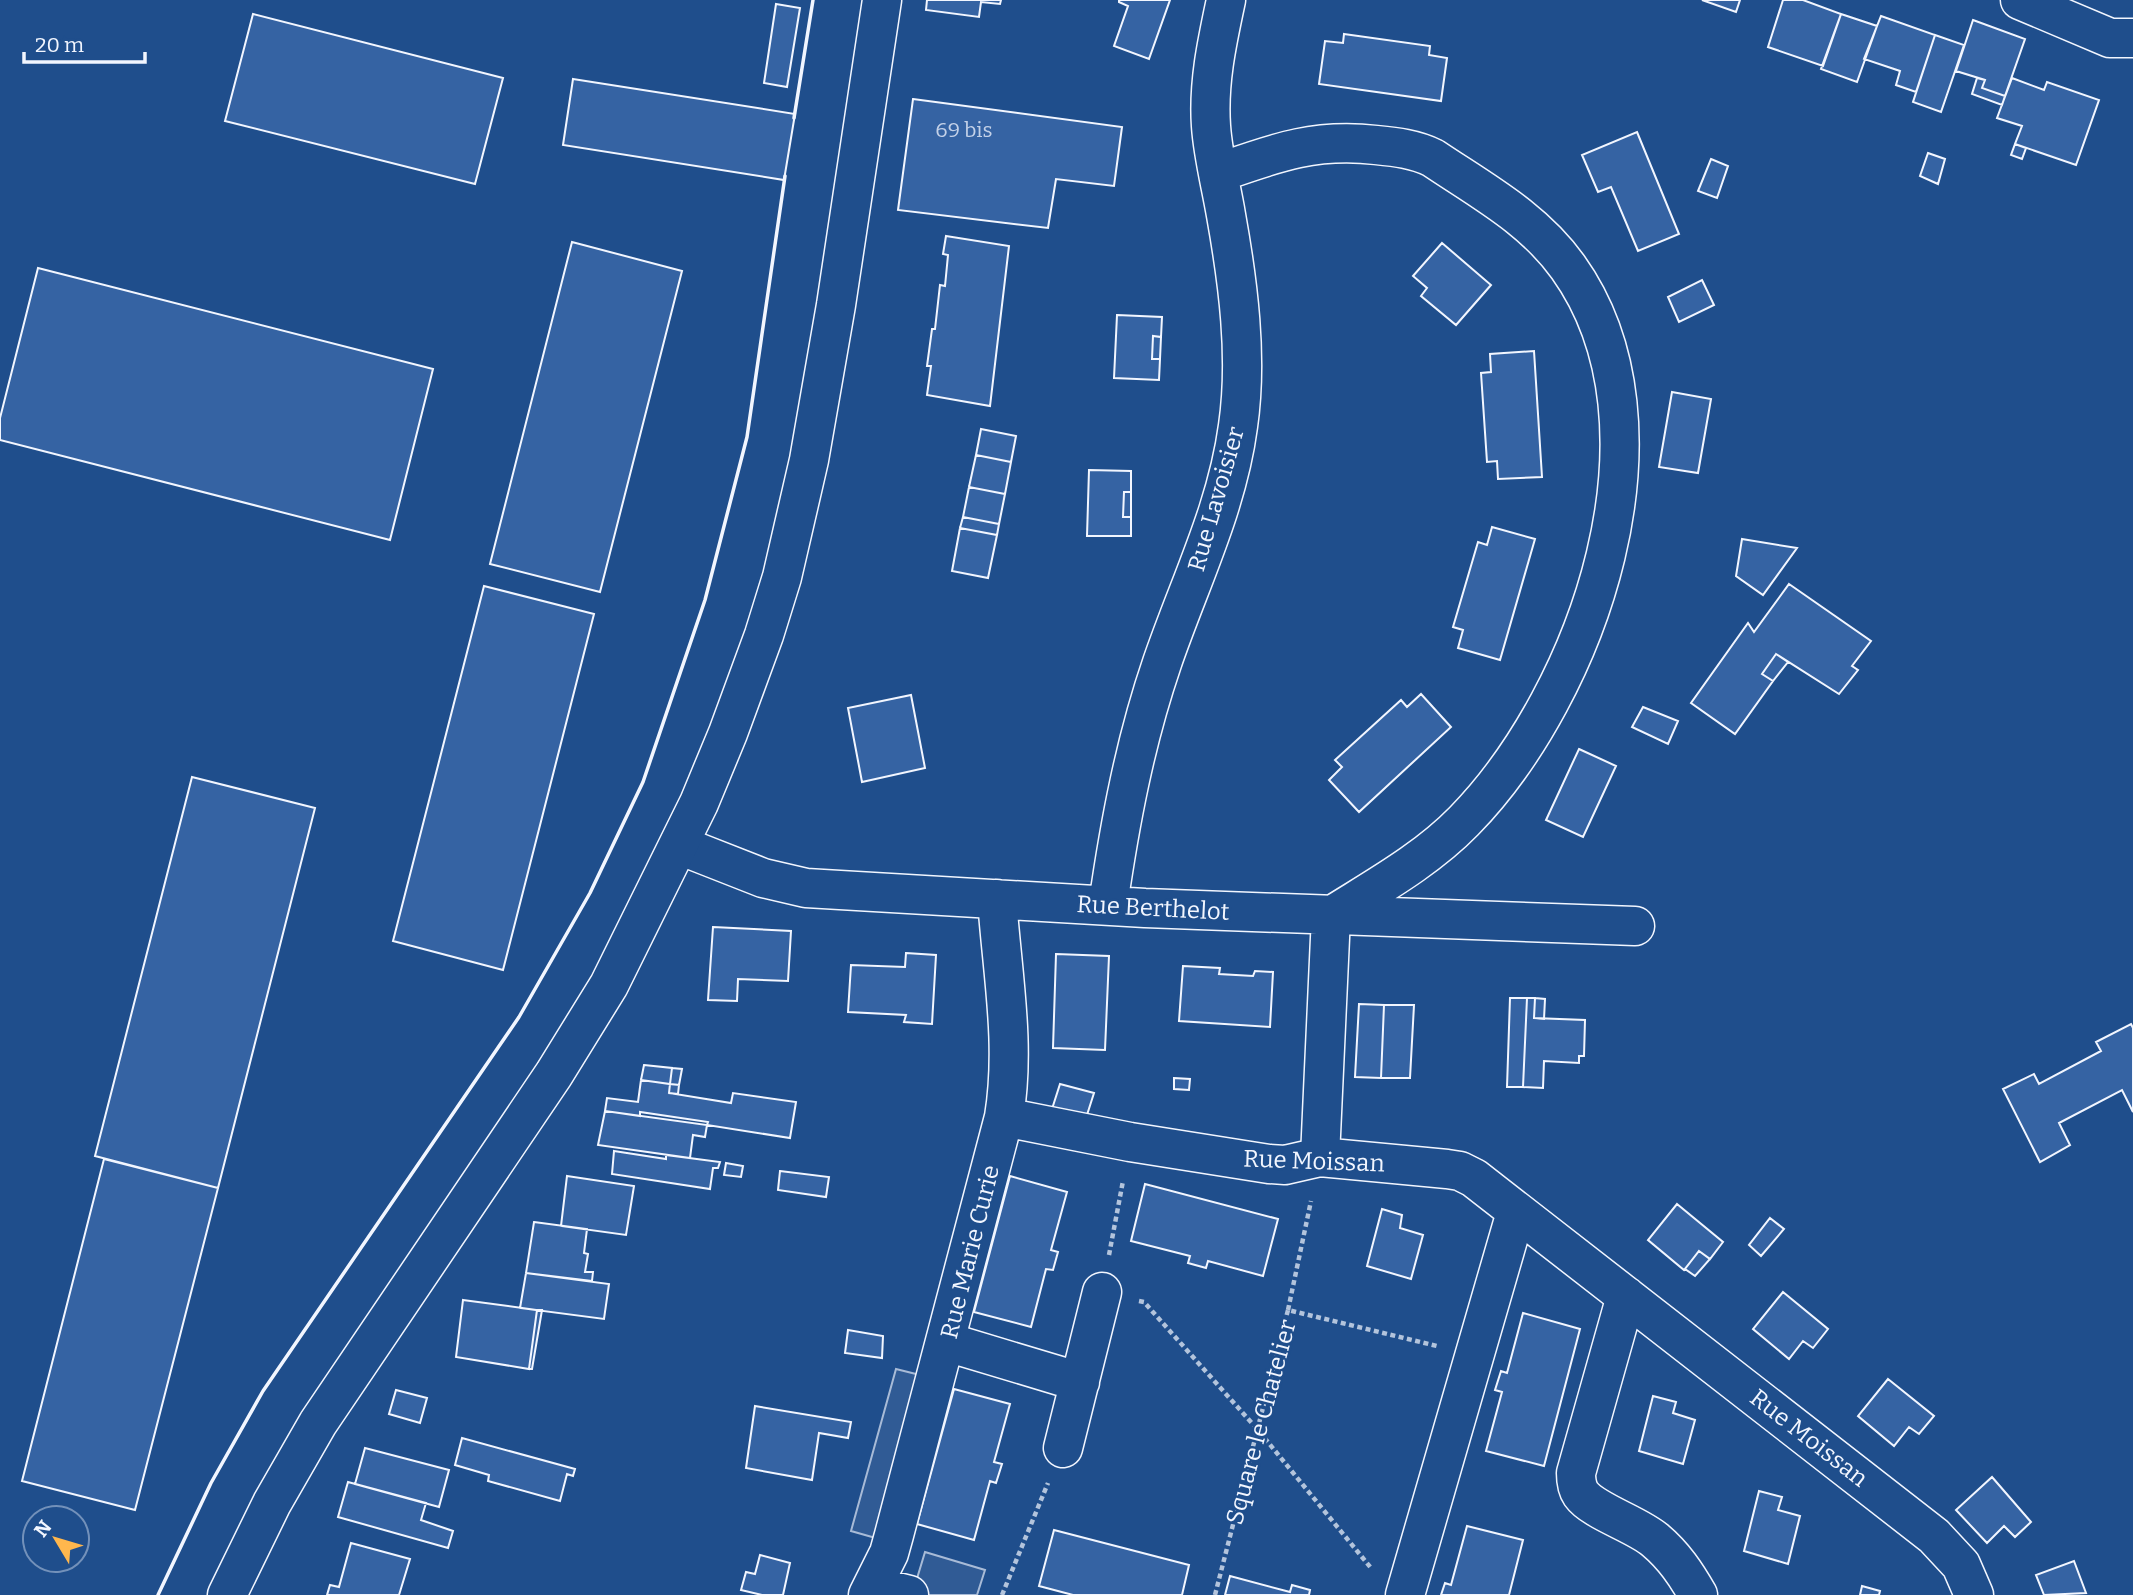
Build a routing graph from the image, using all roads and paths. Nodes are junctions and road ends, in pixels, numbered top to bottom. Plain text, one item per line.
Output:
1 (882, 0) edge
2 (1226, 0) edge
3 (2020, 0) edge
4 (2133, 38) edge
5 (1218, 173) junction
6 (679, 845) junction
7 (997, 899) junction
8 (1108, 905) junction
9 (1331, 916) junction
10 (1635, 926) dead end
11 (1004, 1117) junction
12 (1130, 1142) junction
13 (1320, 1157) junction
14 (1516, 1212) junction
15 (1102, 1292) junction
16 (1626, 1296) junction
17 (1288, 1310) junction
18 (947, 1342) junction
19 (1475, 1355) junction
20 (1080, 1381) junction
21 (1258, 1430) junction
22 (1063, 1448) joint
23 (1391, 1585) edge
24 (870, 1590) edge
25 (227, 1595) edge
26 (909, 1595) edge
27 (1002, 1595) edge
28 (1215, 1595) edge
29 (1698, 1595) edge
30 (1974, 1595) edge

1 - 6 street
2 - 5 street, Rue Lavoisier
3 - 4 street
5 - 8 street, Rue Lavoisier
5 - 9 street
6 - 7 street, Rue Berthelot
6 - 25 street
7 - 8 street, Rue Berthelot
7 - 11 street, Rue Marie Curie
8 - 9 street, Rue Berthelot
9 - 10 street, Rue Berthelot
9 - 13 street
11 - 12 street, Rue Moissan
11 - 18 street, Rue Marie Curie
12 - 13 street, Rue Moissan
12 - 15 path
13 - 14 street, Rue Moissan
13 - 17 path
14 - 16 street, Rue Moissan
14 - 19 street
15 - 20 street
15 - 21 path
16 - 29 street
16 - 30 street, Rue Moissan
17 - 19 path, Square le Chatelier
17 - 21 path, Square le Chatelier
18 - 20 street
18 - 24 street, Rue Marie Curie
19 - 23 street
20 - 22 street
21 - 23 path
21 - 28 path, Square le Chatelier
22 - 27 path
24 - 26 street

